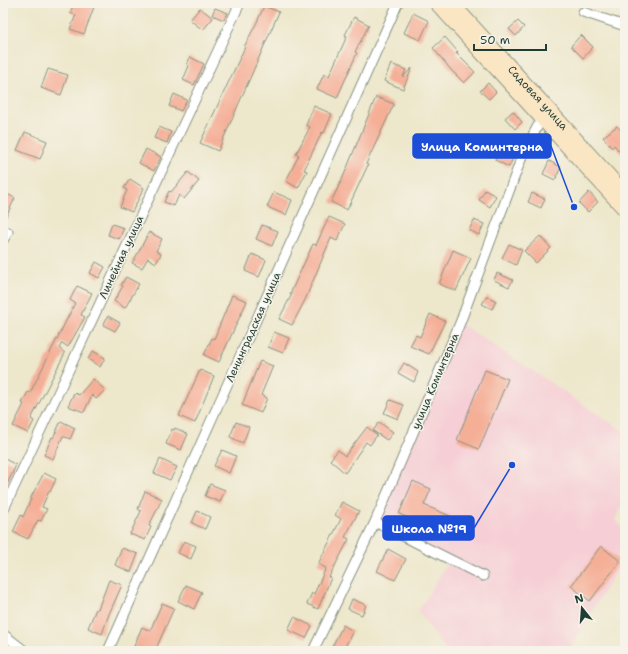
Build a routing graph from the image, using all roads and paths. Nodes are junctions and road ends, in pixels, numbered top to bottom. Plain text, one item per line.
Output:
1 (240, 3) edge
2 (398, 3) edge
3 (436, 3) edge
4 (452, 3) edge
5 (583, 12) dead end
6 (625, 26) edge
7 (545, 113) junction
8 (625, 193) edge
9 (625, 210) edge
10 (8, 232) dead end
11 (3, 240) edge
12 (3, 511) edge
13 (375, 522) junction
14 (483, 576) dead end
15 (3, 634) edge
16 (24, 651) edge
17 (108, 651) edge
18 (313, 651) edge

1 - 12 street, Линейная улица
2 - 17 street, Ленинградская улица
3 - 7 street, Садовая улица
4 - 7 street, Садовая улица
5 - 6 street
7 - 8 street, Садовая улица
7 - 9 street, Садовая улица
7 - 13 street, улица Коминтерна
10 - 11 street
13 - 14 street
13 - 18 street, улица Коминтерна
15 - 16 street

